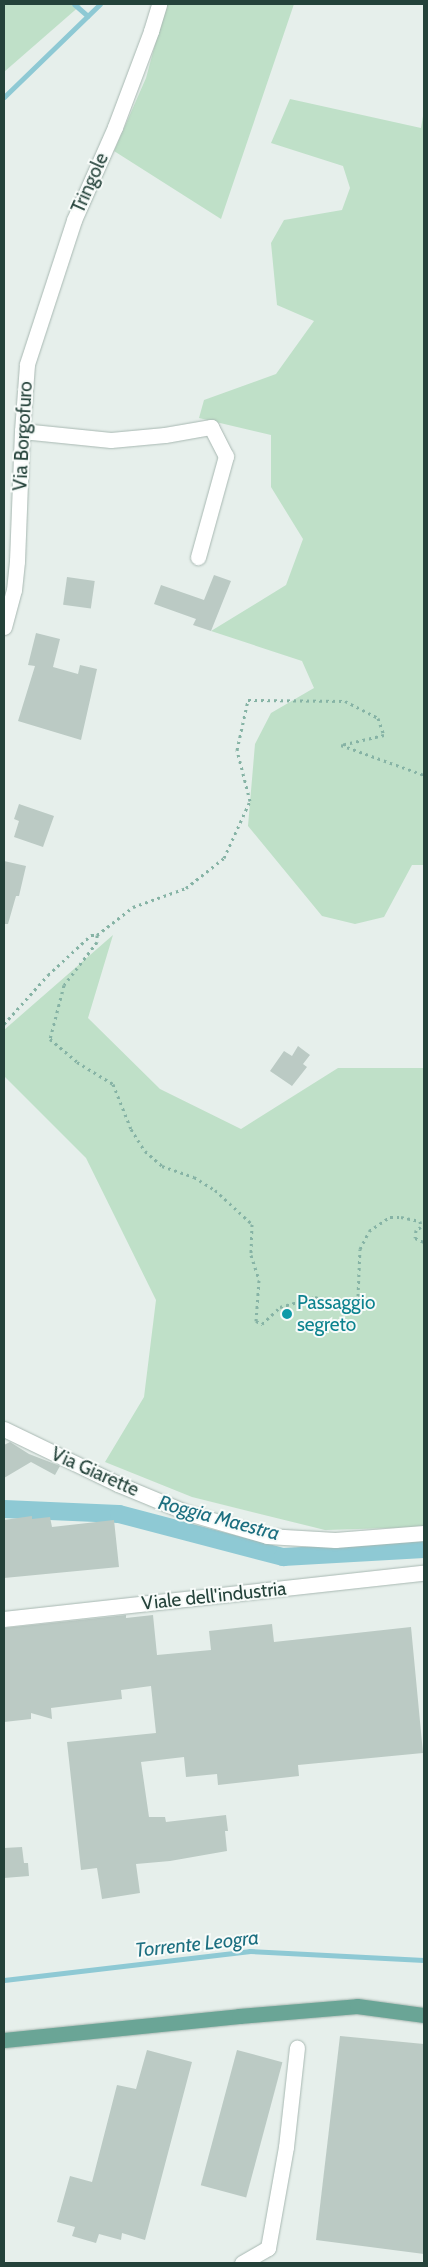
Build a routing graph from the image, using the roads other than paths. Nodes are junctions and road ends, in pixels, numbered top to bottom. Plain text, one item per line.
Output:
1 (159, 4) edge
2 (27, 364) joint
3 (22, 431) junction
4 (198, 557) dead end
5 (4, 627) edge
6 (4, 1429) edge
7 (424, 1534) edge
8 (424, 1572) edge
9 (4, 1619) edge
10 (424, 2015) edge
11 (4, 2040) edge
12 (297, 2048) dead end
13 (242, 2263) edge

1 - 2 street, Tringole
2 - 3 street, Via Borgofuro
3 - 4 street
3 - 5 street, Via Borgofuro
6 - 7 street, Via Giarette
8 - 9 street, Viale dell'industria
10 - 11 main road
12 - 13 street

